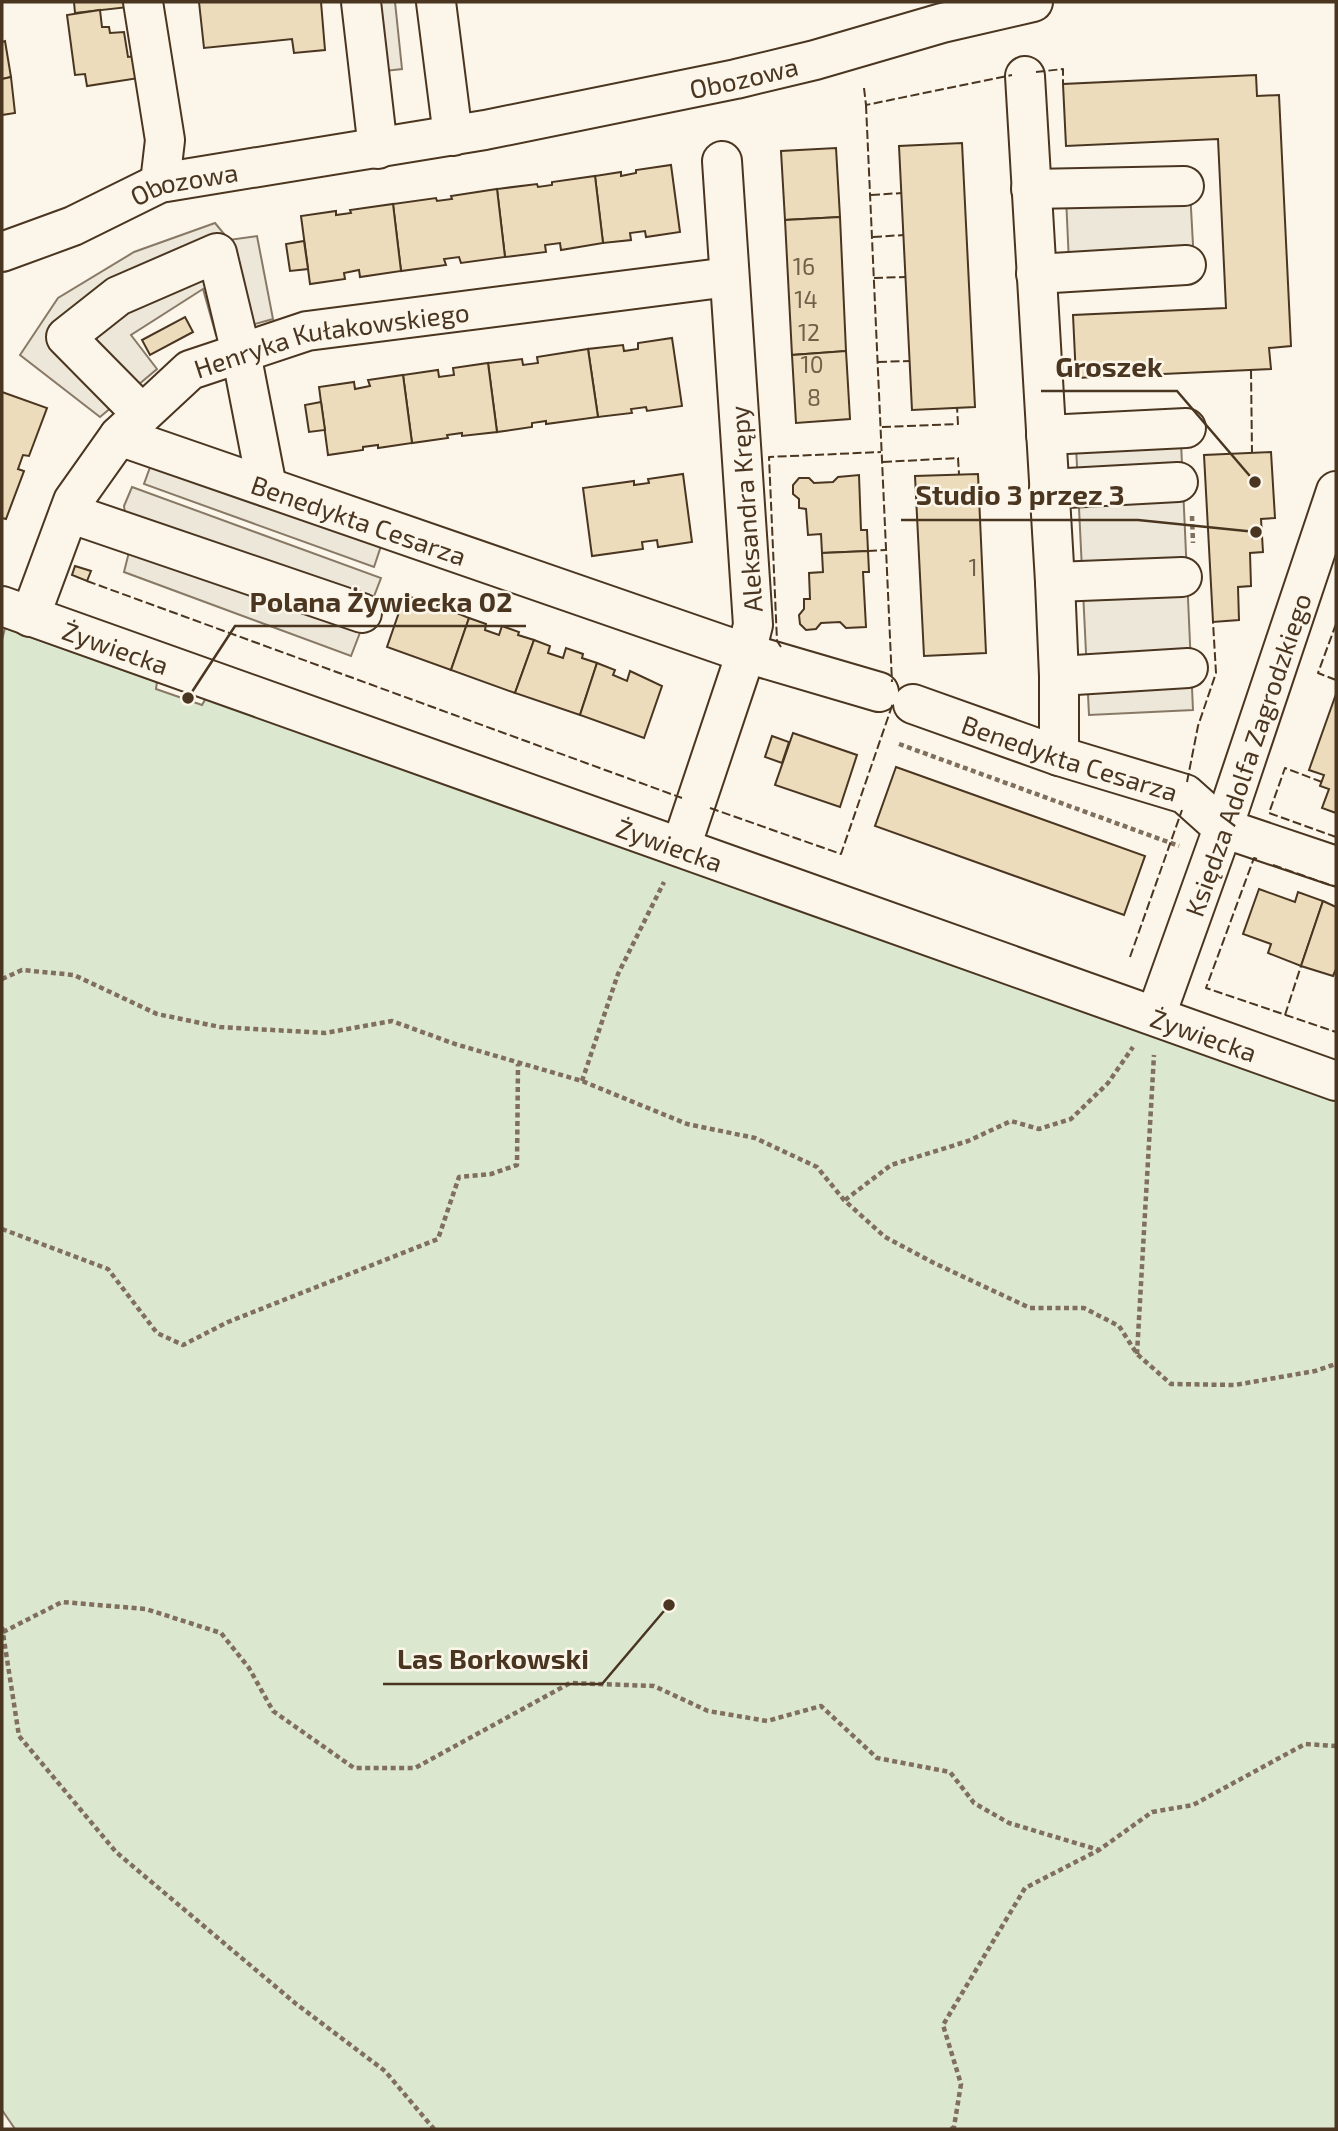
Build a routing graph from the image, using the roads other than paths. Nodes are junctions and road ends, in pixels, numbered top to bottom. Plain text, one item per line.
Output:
1 (142, 2) edge
2 (361, 2) edge
3 (436, 2) edge
4 (1033, 2) edge
5 (940, 13) edge
6 (1025, 76) dead end
7 (453, 136) junction
8 (378, 149) junction
9 (722, 161) dead end
10 (160, 183) junction
11 (1184, 186) dead end
12 (1031, 189) junction
13 (2, 252) edge
14 (1186, 265) dead end
15 (1036, 274) junction
16 (729, 277) junction
17 (241, 353) junction
18 (131, 425) junction
19 (1186, 428) dead end
20 (1046, 435) junction
21 (1178, 482) dead end
22 (267, 487) junction
23 (1049, 489) junction
24 (1336, 491) edge
25 (69, 513) junction
26 (1182, 577) dead end
27 (1055, 582) junction
28 (16, 612) edge
29 (362, 613) dead end
30 (746, 653) junction
31 (1188, 668) dead end
32 (1059, 676) junction
33 (1059, 756) junction
34 (1223, 828) junction
35 (681, 847) junction
36 (1336, 866) edge
37 (1156, 1016) junction
38 (1336, 1081) edge

1 - 10 street
2 - 8 street
3 - 7 street
4 - 5 street, Obozowa
5 - 7 street, Obozowa
6 - 12 street
7 - 8 street, Obozowa
8 - 10 street, Obozowa
9 - 16 street, Aleksandra Krępy
10 - 13 street, Obozowa
11 - 12 street
12 - 15 street
14 - 15 street
15 - 20 street
16 - 17 street, Henryka Kułakowskiego
16 - 30 street, Aleksandra Krępy
17 - 18 street, Henryka Kułakowskiego
17 - 18 street
17 - 22 street
18 - 22 street, Benedykta Cesarza
18 - 25 street, Henryka Kułakowskiego
19 - 20 street
20 - 23 street
21 - 23 street
22 - 30 street, Benedykta Cesarza
23 - 27 street
24 - 34 street, Księdza Adolfa Zagrodzkiego
25 - 28 street, Henryka Kułakowskiego
25 - 29 street
26 - 27 street
27 - 32 street
28 - 35 street, Żywiecka
30 - 33 street, Benedykta Cesarza
30 - 35 street, Aleksandra Krępy
31 - 32 street
32 - 33 street
33 - 34 street, Benedykta Cesarza
34 - 36 street, Benedykta Cesarza
34 - 37 street, Księdza Adolfa Zagrodzkiego
35 - 37 street, Żywiecka
37 - 38 street, Żywiecka

